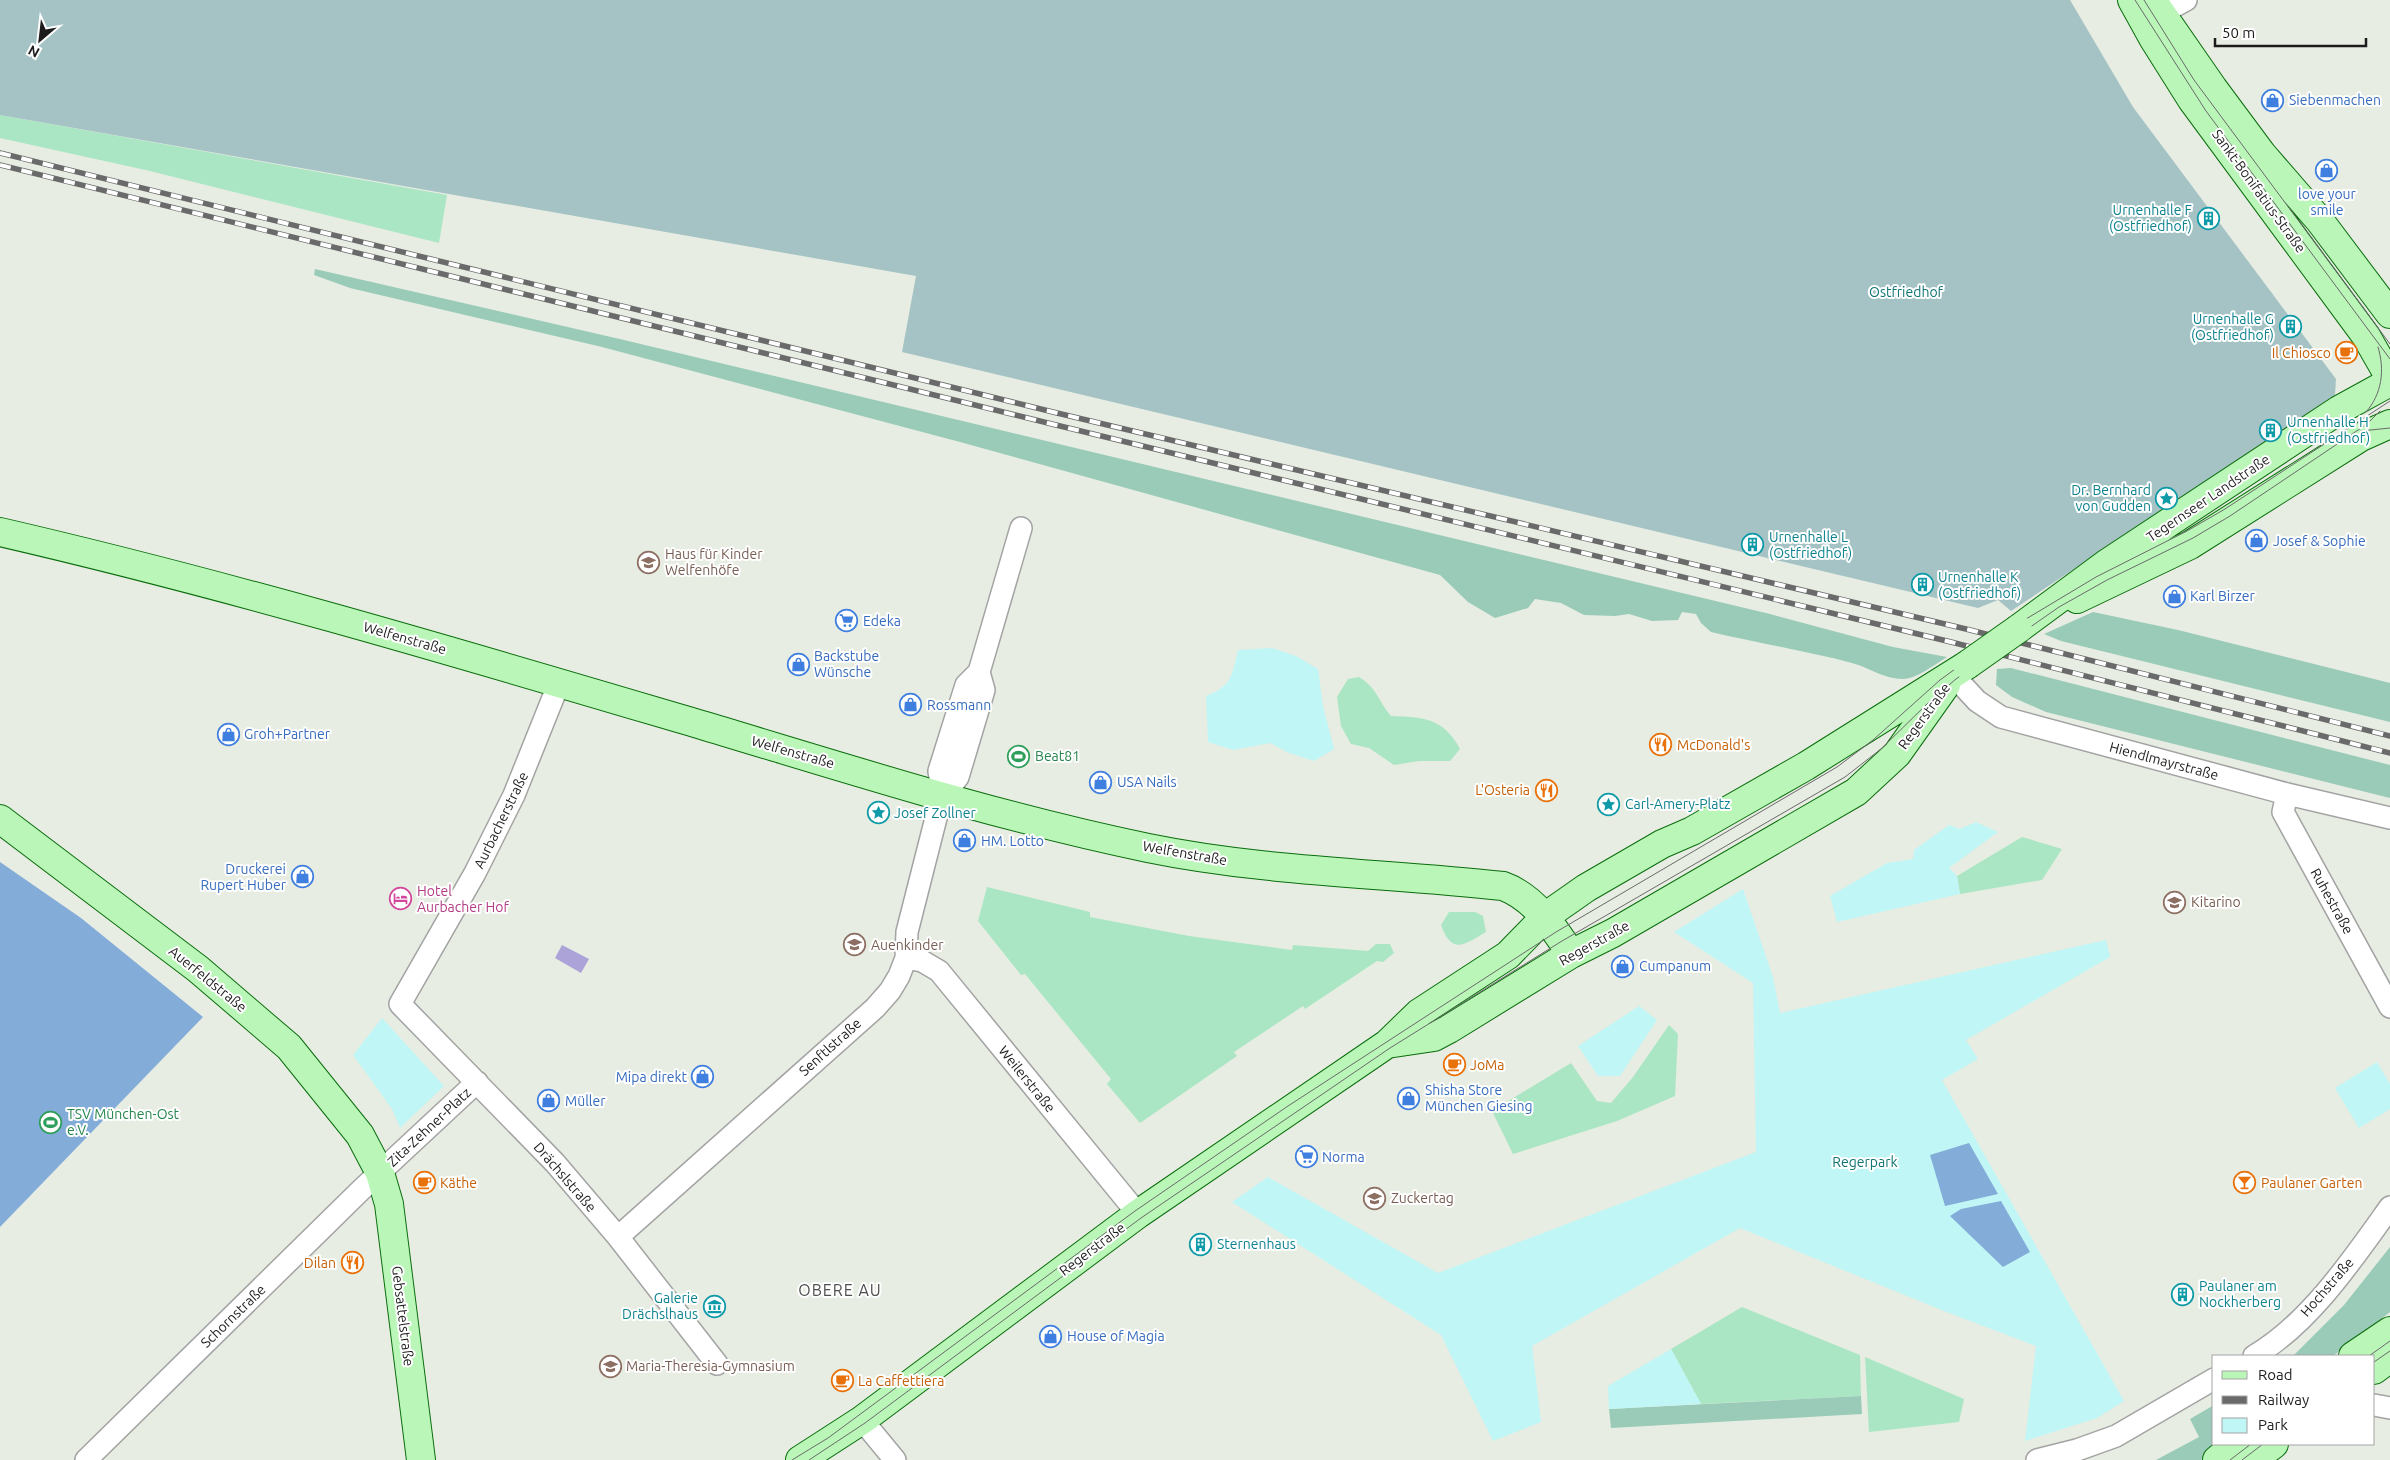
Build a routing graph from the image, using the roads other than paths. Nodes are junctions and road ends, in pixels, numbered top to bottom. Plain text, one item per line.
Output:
1 (2132, 0) edge
2 (2167, 4) edge
3 (2390, 314) edge
4 (2390, 378) edge
5 (2390, 382) edge
6 (2390, 424) edge
7 (1021, 528) dead end
8 (0, 532) edge
9 (2024, 625) junction
10 (1960, 670) junction
11 (559, 683) junction
12 (2287, 794) junction
13 (943, 796) junction
14 (2390, 818) edge
15 (0, 819) edge
16 (1546, 916) junction
17 (1571, 954) junction
18 (906, 958) junction
19 (402, 1004) joint
20 (2390, 1007) edge
21 (1388, 1044) junction
22 (477, 1082) junction
23 (380, 1173) junction
24 (2390, 1207) edge
25 (1138, 1214) junction
26 (618, 1237) junction
27 (2390, 1330) edge
28 (2256, 1355) edge
29 (2354, 1355) edge
30 (2390, 1358) edge
31 (717, 1364) dead end
32 (2375, 1369) edge
33 (2212, 1380) edge
34 (2375, 1405) edge
35 (2390, 1408) edge
36 (862, 1420) junction
37 (2235, 1445) edge
38 (2273, 1445) edge
39 (86, 1460) edge
40 (421, 1460) edge
41 (800, 1460) edge
42 (895, 1460) edge
43 (2036, 1460) edge
44 (2217, 1460) edge
45 (2253, 1460) edge

1 - 4 main road, Sankt-Bonifatius-Straße
2 - 3 main road, Sankt-Bonifatius-Straße
5 - 9 main road, Tegernseer Landstraße
6 - 9 main road, Tegernseer Landstraße
7 - 13 street
8 - 11 main road, Welfenstraße
9 - 10 main road, Tegernseer Landstraße, bridge
10 - 12 street, Hiendlmayrstraße
10 - 16 main road, Regerstraße
10 - 17 main road, Regerstraße
11 - 13 main road, Welfenstraße
11 - 19 street, Aurbacherstraße
12 - 14 street, Hiendlmayrstraße
12 - 20 street, Ruhestraße
13 - 16 main road, Welfenstraße
13 - 18 street, Senftlstraße
15 - 23 main road, Auerfeldstraße
16 - 17 main road, Welfenstraße
16 - 21 main road, Regerstraße
17 - 21 main road, Regerstraße
18 - 25 street, Weilerstraße
18 - 26 street, Senftlstraße
19 - 22 street, Drächslstraße
21 - 25 main road, Regerstraße
22 - 23 street, Zita-Zehner-Platz
22 - 26 street, Drächslstraße
23 - 39 street, Schornstraße
23 - 40 main road, Gebsattelstraße
24 - 28 street, Hochstraße
25 - 36 main road, Regerstraße
26 - 31 street, Drächslstraße
27 - 29 main road
30 - 32 main road
33 - 43 street
34 - 35 street
36 - 41 main road, Regerstraße
36 - 42 street
37 - 44 main road
38 - 45 main road

